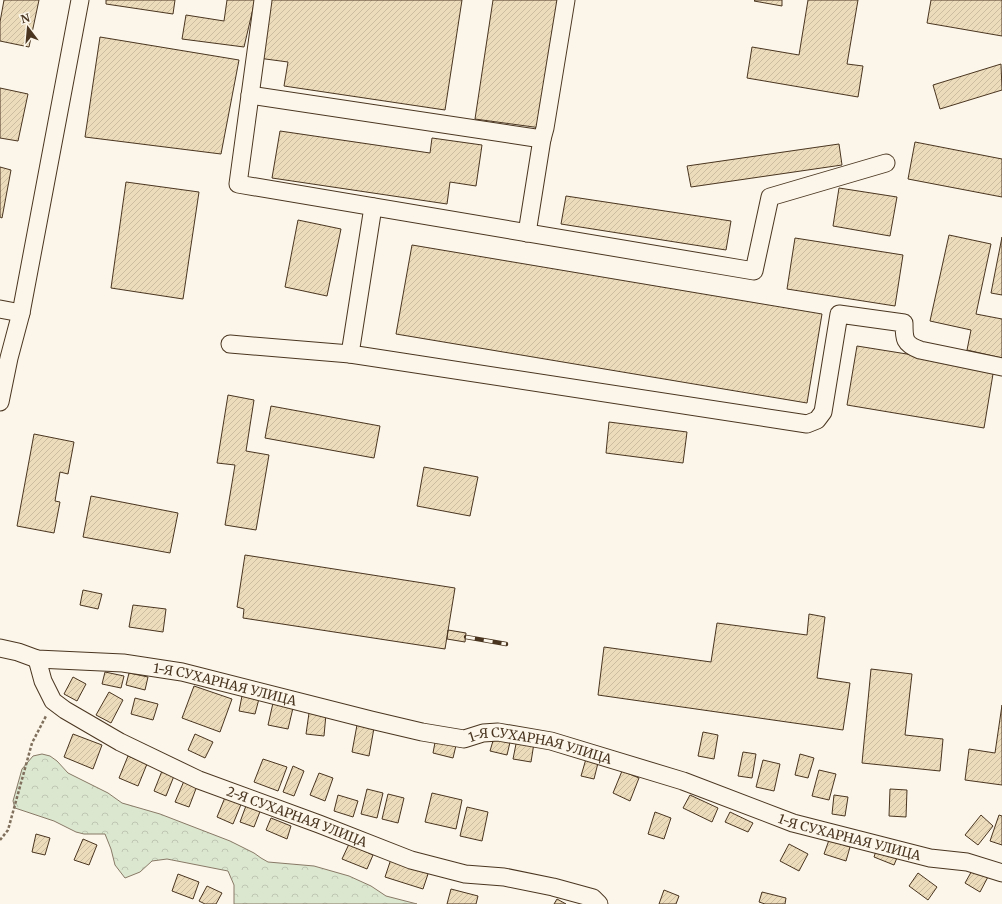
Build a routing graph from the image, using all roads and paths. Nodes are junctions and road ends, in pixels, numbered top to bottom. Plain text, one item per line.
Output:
1 (80, 0) edge
2 (263, 0) edge
3 (566, 0) edge
4 (250, 95) junction
5 (542, 139) junction
6 (886, 163) dead end
7 (373, 207) junction
8 (527, 233) junction
9 (0, 310) edge
10 (21, 313) junction
11 (230, 344) dead end
12 (350, 354) junction
13 (1002, 366) edge
14 (0, 402) edge
15 (0, 648) edge
16 (37, 659) junction
17 (53, 701) junction
18 (0, 840) edge
19 (1002, 872) edge
20 (599, 904) edge

1 - 10 street
2 - 4 street
3 - 5 street
4 - 5 street
4 - 7 street
5 - 8 street
6 - 8 street
7 - 8 street
7 - 12 street
9 - 10 street
10 - 14 street
11 - 12 street
12 - 13 street
15 - 16 street, 1-Я СУХАРНАЯ УЛИЦА
16 - 17 street, 2-Я СУХАРНАЯ УЛИЦА
16 - 19 street, 1-Я СУХАРНАЯ УЛИЦА
17 - 18 path
17 - 20 street, 2-Я СУХАРНАЯ УЛИЦА

